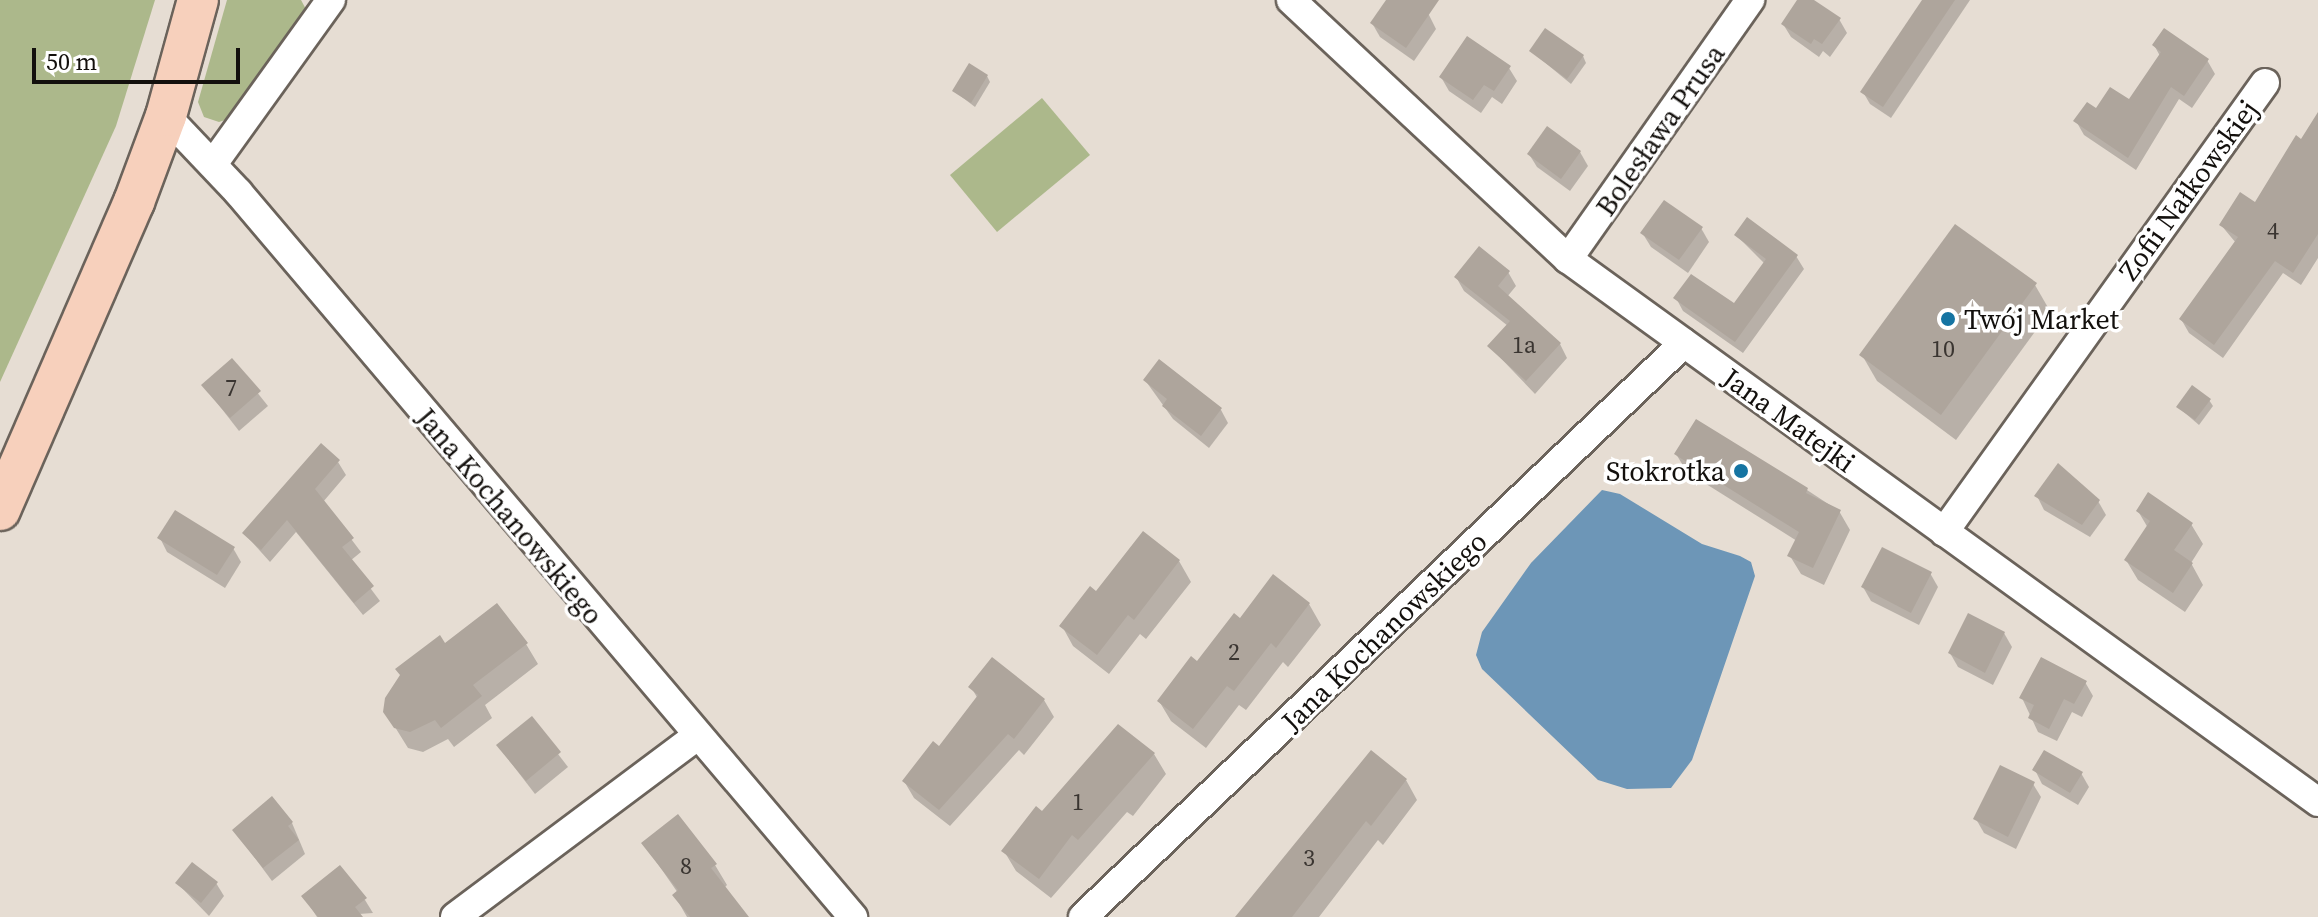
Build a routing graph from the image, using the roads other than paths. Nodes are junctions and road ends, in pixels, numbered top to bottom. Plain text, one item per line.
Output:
1 (198, 0) edge
2 (331, 0) edge
3 (1291, 0) edge
4 (1750, 0) edge
5 (2265, 83) dead end
6 (166, 116) junction
7 (213, 164) junction
8 (1568, 259) junction
9 (1684, 343) junction
10 (0, 510) edge
11 (1944, 532) junction
12 (696, 737) junction
13 (2318, 802) edge
14 (455, 917) edge
15 (853, 917) edge
16 (1083, 917) edge

1 - 6 main road
2 - 7 street
3 - 8 street, Jana Matejki
4 - 8 street, Bolesława Prusa
5 - 11 street, Zofii Nałkowskiej
6 - 7 street, Jana Kochanowskiego
6 - 10 main road
7 - 12 street, Jana Kochanowskiego
8 - 9 street, Jana Matejki
9 - 11 street, Jana Matejki
9 - 16 street, Jana Kochanowskiego
11 - 13 street, Jana Matejki
12 - 14 street
12 - 15 street, Jana Kochanowskiego

